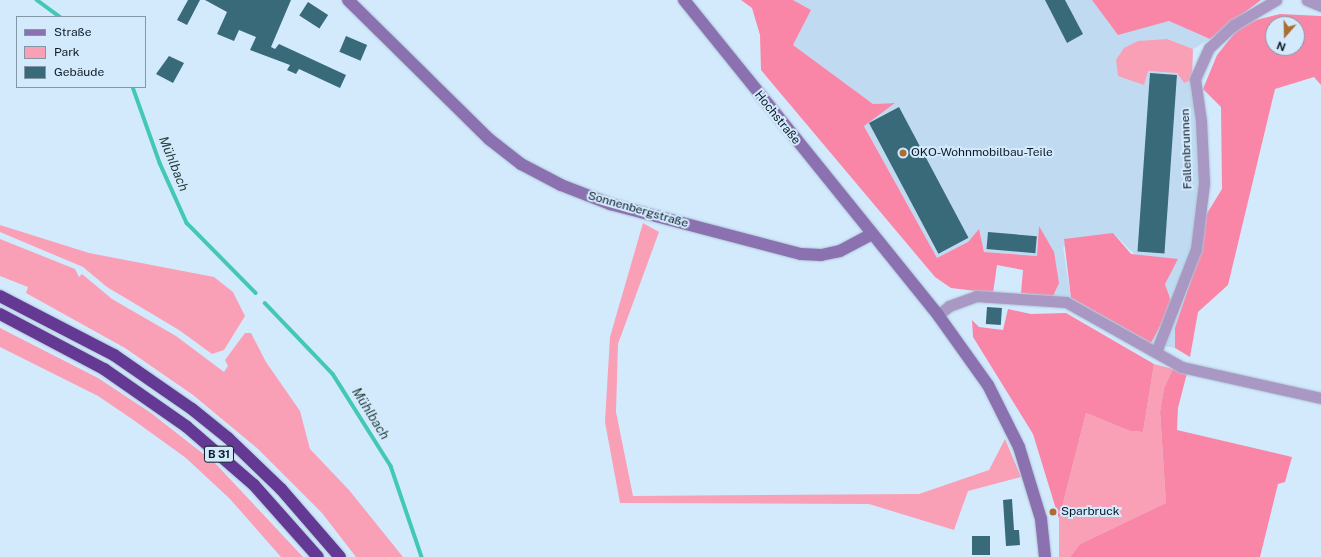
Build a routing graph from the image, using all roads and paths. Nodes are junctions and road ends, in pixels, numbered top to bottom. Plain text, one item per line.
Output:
1 (348, 0) edge
2 (684, 0) edge
3 (1276, 0) edge
4 (1307, 0) edge
5 (1321, 6) edge
6 (872, 234) junction
7 (0, 296) edge
8 (0, 314) edge
9 (938, 315) junction
10 (1156, 352) junction
11 (1321, 398) edge
12 (318, 557) edge
13 (340, 557) edge
14 (1045, 557) edge

1 - 6 main road, Sonnenbergstraße
2 - 6 main road, Hochstraße
3 - 10 street, Fallenbrunnen
4 - 5 street
6 - 9 main road
7 - 13 highway, B 31
8 - 12 highway, B 31
9 - 10 street
9 - 14 main road
10 - 11 street

